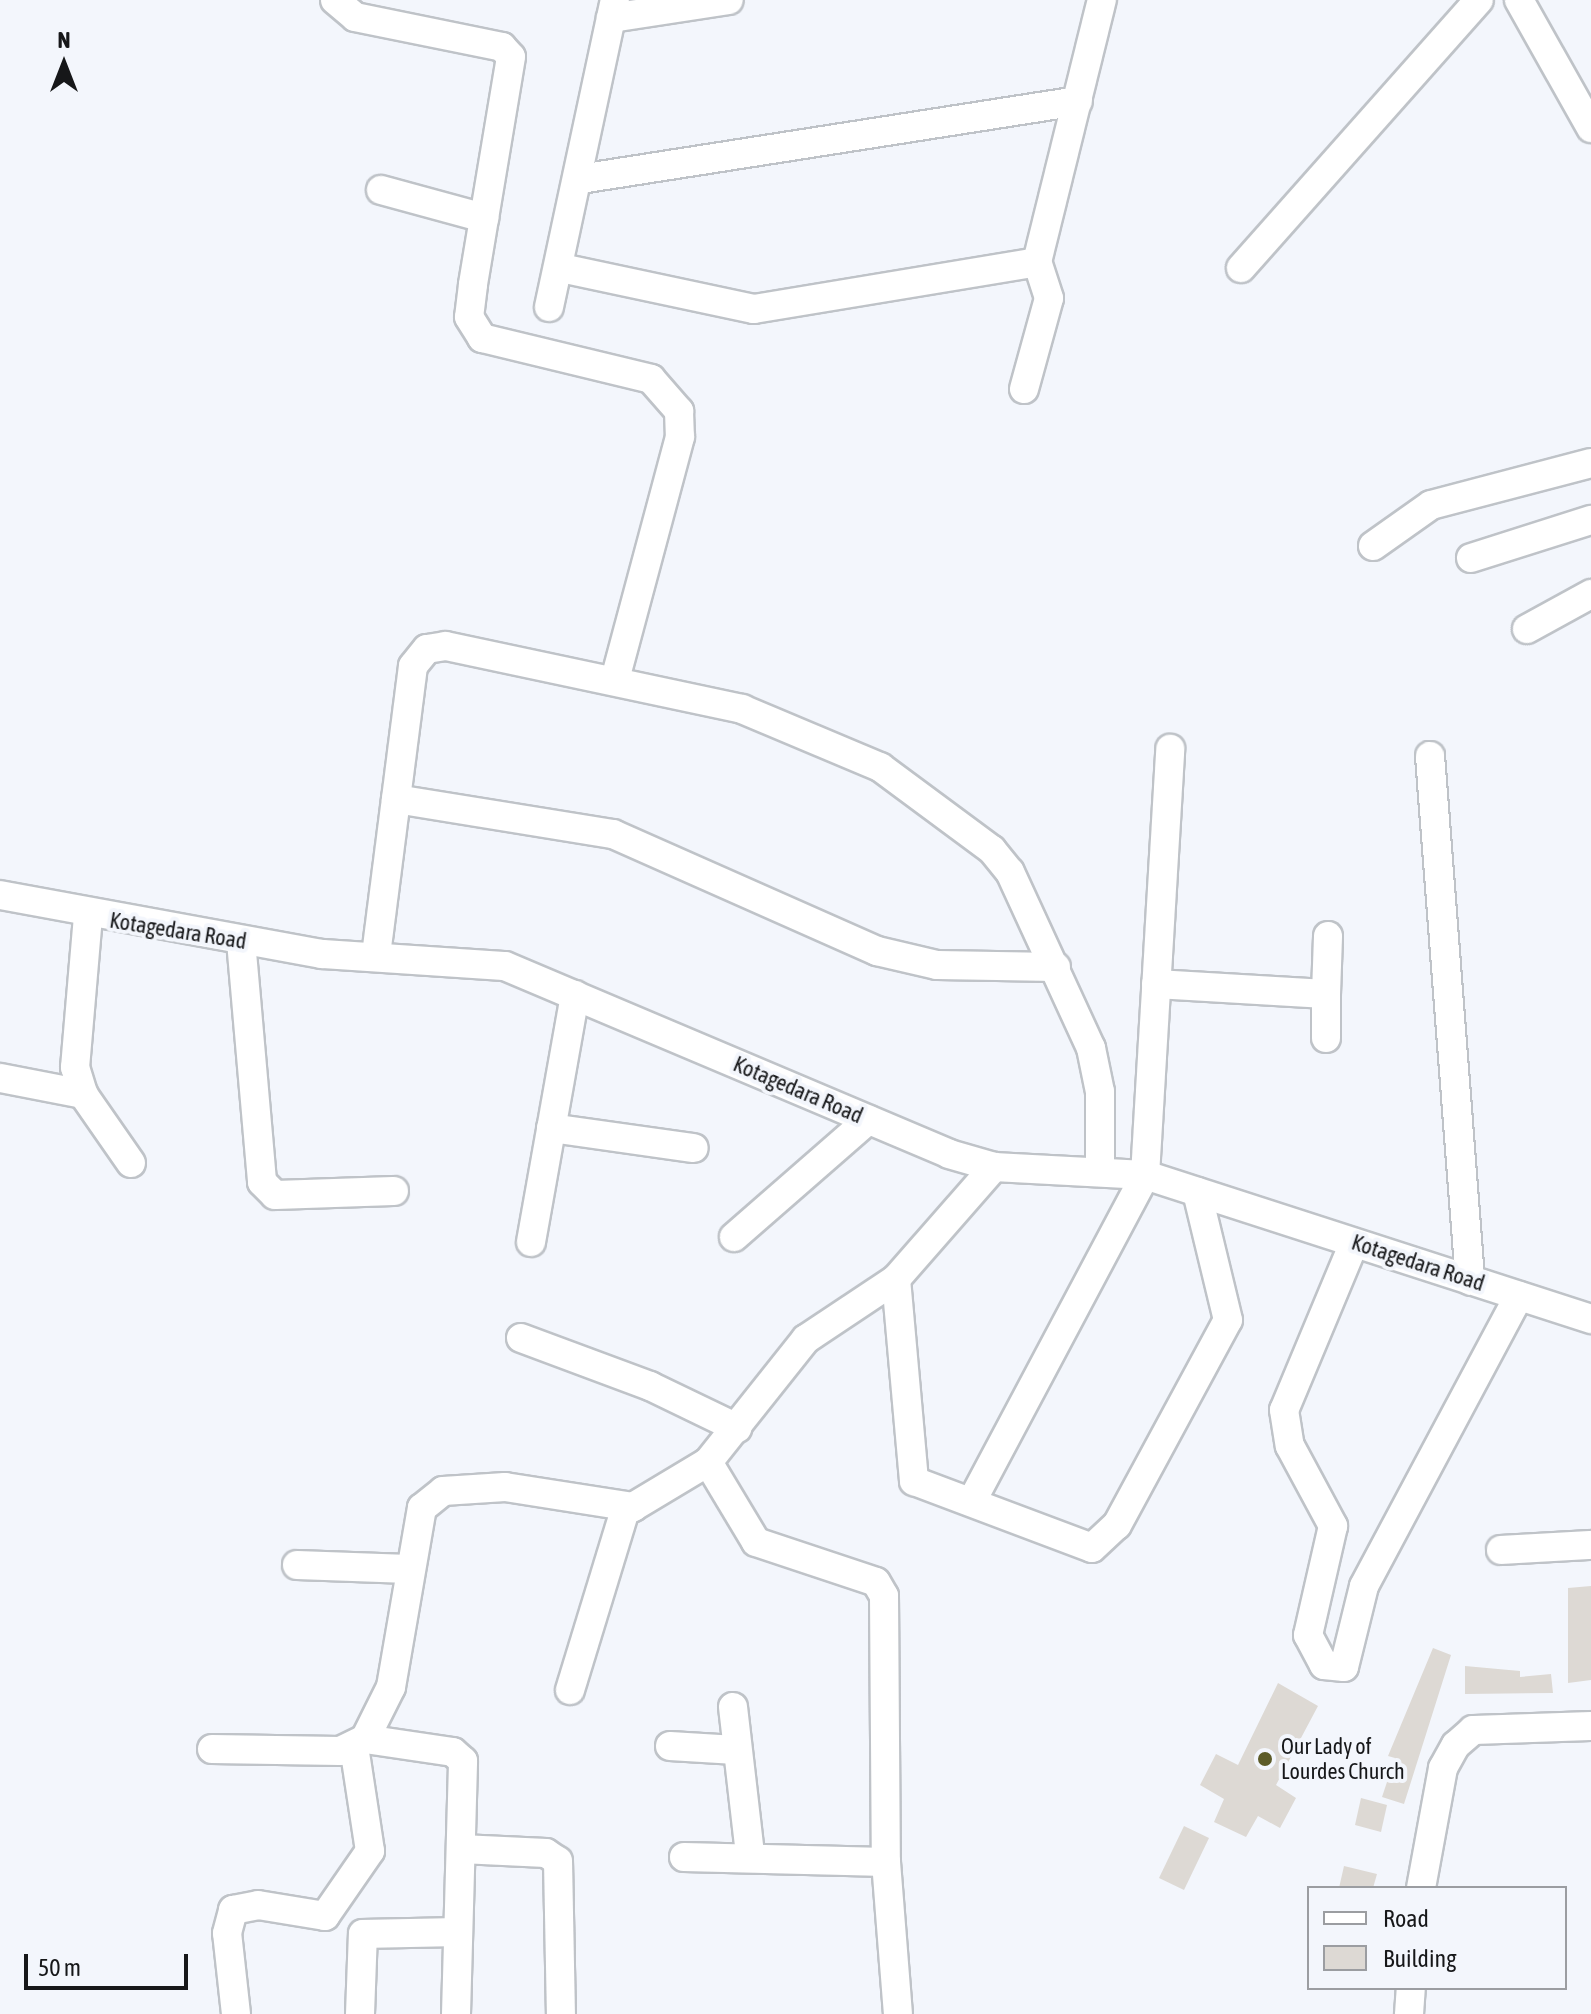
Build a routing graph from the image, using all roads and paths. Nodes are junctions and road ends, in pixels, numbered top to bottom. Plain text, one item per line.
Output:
1 (335, 0) edge
2 (729, 0) edge
3 (1102, 0) edge
4 (1479, 0) edge
5 (1519, 0) edge
6 (613, 9) edge
7 (1078, 101) junction
8 (1591, 128) edge
9 (580, 179) junction
10 (381, 190) dead end
11 (484, 218) junction
12 (1037, 262) junction
13 (561, 268) junction
14 (1241, 268) dead end
15 (549, 307) dead end
16 (1024, 389) dead end
17 (1591, 463) edge
18 (1591, 520) edge
19 (1373, 546) dead end
20 (1471, 558) dead end
21 (1591, 594) edge
22 (1527, 629) dead end
23 (615, 680) junction
24 (1170, 749) dead end
25 (1430, 756) dead end
26 (396, 799) junction
27 (0, 895) edge
28 (88, 916) junction
29 (1328, 936) dead end
30 (241, 941) junction
31 (376, 955) junction
32 (1056, 967) junction
33 (1156, 984) junction
34 (1326, 994) junction
35 (575, 995) junction
36 (1326, 1038) dead end
37 (0, 1078) edge
38 (83, 1094) junction
39 (868, 1120) junction
40 (551, 1128) junction
41 (694, 1148) dead end
42 (131, 1163) dead end
43 (994, 1167) junction
44 (1100, 1172) junction
45 (1145, 1175) junction
46 (394, 1191) dead end
47 (1197, 1192) junction
48 (734, 1237) dead end
49 (531, 1242) dead end
50 (1354, 1243) junction
51 (896, 1279) junction
52 (1470, 1280) junction
53 (1519, 1296) junction
54 (1591, 1319) edge
55 (521, 1338) dead end
56 (737, 1428) junction
57 (708, 1462) junction
58 (973, 1499) junction
59 (626, 1507) junction
60 (1591, 1545) edge
61 (1501, 1550) dead end
62 (297, 1565) dead end
63 (409, 1569) junction
64 (570, 1690) dead end
65 (733, 1707) dead end
66 (1591, 1726) edge
67 (360, 1742) junction
68 (670, 1746) dead end
69 (212, 1749) dead end
70 (736, 1750) junction
71 (461, 1849) junction
72 (750, 1854) junction
73 (684, 1857) dead end
74 (886, 1862) junction
75 (1421, 1886) edge
76 (457, 1932) junction
77 (1411, 1990) edge
78 (236, 2014) edge
79 (360, 2014) edge
80 (456, 2014) edge
81 (561, 2014) edge
82 (898, 2014) edge
83 (1409, 2014) edge

1 - 11 street
2 - 6 street
3 - 7 street
4 - 14 street
5 - 8 street
6 - 9 street
7 - 9 street
7 - 12 street
9 - 13 street
10 - 11 street
11 - 23 street
12 - 13 street
12 - 16 street
13 - 15 street
17 - 19 street
18 - 20 street
21 - 22 street
23 - 26 street
23 - 32 street
24 - 33 street
25 - 52 street
26 - 31 street
26 - 32 street
27 - 28 street, Kotagedara Road
28 - 30 street, Kotagedara Road
28 - 38 street
29 - 34 street
30 - 31 street, Kotagedara Road
30 - 46 street
31 - 35 street, Kotagedara Road
32 - 44 street
33 - 34 street
33 - 45 street
34 - 36 street
35 - 39 street, Kotagedara Road
35 - 40 street
37 - 38 street
38 - 42 street
39 - 43 street, Kotagedara Road
39 - 48 street
40 - 41 street
40 - 49 street
43 - 44 street, Kotagedara Road
43 - 51 street
44 - 45 street, Kotagedara Road
45 - 47 street, Kotagedara Road
45 - 58 street
47 - 50 street, Kotagedara Road
47 - 58 street
50 - 52 street, Kotagedara Road
50 - 53 street
51 - 56 street
51 - 58 street
52 - 53 street, Kotagedara Road
53 - 54 street, Kotagedara Road
55 - 56 street
56 - 57 street
57 - 59 street
57 - 74 street
59 - 63 street
59 - 64 street
60 - 61 street
62 - 63 street
63 - 67 street
65 - 70 street
66 - 75 street
67 - 69 street
67 - 71 street
67 - 78 street
68 - 70 street
70 - 72 street
71 - 76 street
71 - 81 street
72 - 73 street
72 - 74 street
74 - 82 street
76 - 79 street
76 - 80 street
77 - 83 street

